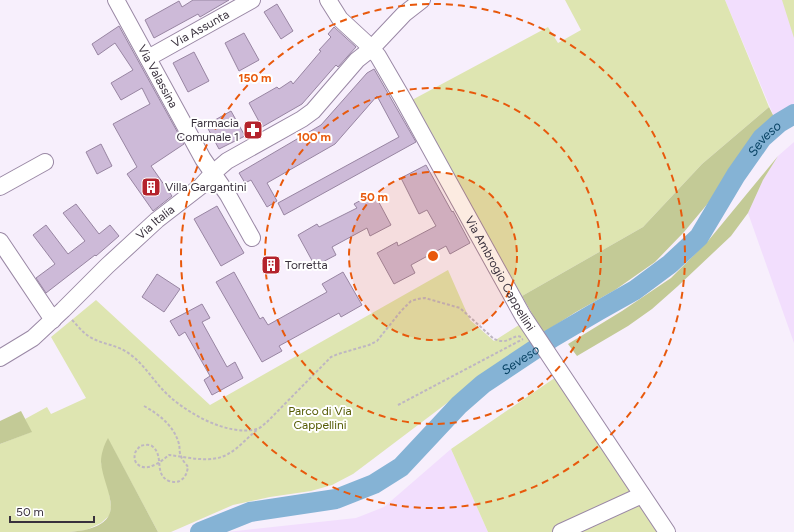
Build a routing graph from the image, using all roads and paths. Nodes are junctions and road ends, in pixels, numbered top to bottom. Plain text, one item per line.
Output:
1 (116, 0) edge
2 (252, 0) edge
3 (328, 0) edge
4 (422, 0) edge
5 (371, 49) junction
6 (148, 58) junction
7 (45, 162) dead end
8 (213, 173) junction
9 (0, 186) edge
10 (252, 238) dead end
11 (0, 241) edge
12 (58, 315) junction
13 (531, 338) junction
14 (0, 358) edge
15 (398, 405) dead end
16 (144, 406) dead end
17 (258, 428) junction
18 (181, 456) junction
19 (160, 462) junction
20 (642, 495) junction
21 (561, 532) edge
22 (667, 532) edge

1 - 6 street, Via Valassina
2 - 6 street, Via Assunta
3 - 5 street
4 - 5 street, Via Italia
5 - 8 street, Via Italia
5 - 13 street, Via Ambrogio Cappellini
6 - 8 street, Via Valassina
7 - 9 street
8 - 10 street, Via Valassina
8 - 12 street, Via Italia
11 - 12 street
12 - 14 street, Via Italia
12 - 17 path
13 - 15 path
13 - 17 path
13 - 20 street, Via Ambrogio Cappellini
16 - 18 path
17 - 18 path
18 - 19 path
18 - 19 path
19 - 19 path
20 - 21 street
20 - 22 street, Via Ambrogio Cappellini

